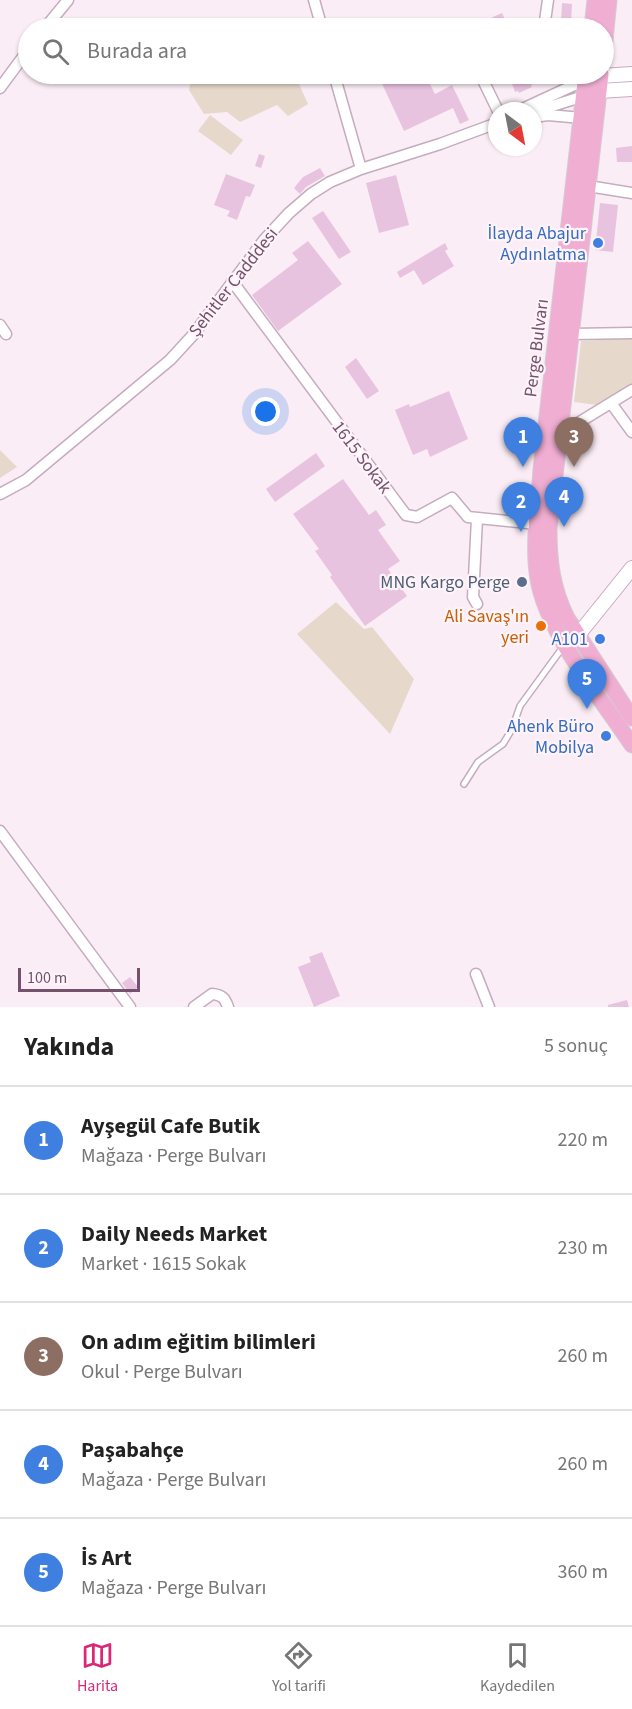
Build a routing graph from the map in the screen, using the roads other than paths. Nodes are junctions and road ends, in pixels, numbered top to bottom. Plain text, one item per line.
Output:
1 (68, 0) edge
2 (314, 0) edge
3 (548, 0) edge
4 (596, 0) edge
5 (609, 0) edge
6 (53, 18) edge
7 (319, 18) edge
8 (545, 18) edge
9 (593, 18) edge
10 (607, 18) edge
11 (18, 64) edge
12 (632, 74) edge
13 (614, 75) edge
14 (337, 84) edge
15 (485, 84) edge
16 (576, 84) edge
17 (589, 84) edge
18 (596, 84) edge
19 (0, 88) edge
20 (632, 89) edge
21 (599, 91) junction
22 (584, 96) junction
23 (494, 102) edge
24 (537, 102) edge
25 (542, 109) edge
26 (542, 116) edge
27 (582, 118) junction
28 (488, 126) edge
29 (361, 169) junction
30 (588, 186) junction
31 (632, 193) edge
32 (232, 281) junction
33 (632, 333) edge
34 (572, 334) junction
35 (632, 390) edge
36 (611, 403) junction
37 (632, 432) edge
38 (560, 434) junction
39 (0, 494) edge
40 (477, 519) junction
41 (537, 524) junction
42 (632, 568) edge
43 (477, 604) dead end
44 (578, 635) junction
45 (565, 645) junction
46 (632, 718) edge
47 (632, 745) edge
48 (464, 784) dead end
49 (0, 831) edge
50 (476, 974) dead end
51 (130, 1007) edge
52 (194, 1007) edge
53 (228, 1007) edge
54 (489, 1007) edge

1 - 6 street
2 - 7 street
3 - 8 street
4 - 9 main road
5 - 10 main road
11 - 19 street
12 - 13 street
14 - 29 street
15 - 23 street
16 - 24 street
17 - 22 main road, Perge Bulvarı
18 - 21 main road, Perge Bulvarı
20 - 21 street
21 - 22 street
21 - 30 main road, Perge Bulvarı
22 - 25 street
22 - 27 main road, Perge Bulvarı
26 - 27 street
27 - 41 main road, Perge Bulvarı
28 - 29 street, Şehitler Cadddesi
29 - 32 street, Şehitler Cadddesi
30 - 31 street
30 - 34 main road, Perge Bulvarı
32 - 39 street, Şehitler Cadddesi
32 - 40 street, 1615 Sokak
33 - 34 street
34 - 38 main road, Perge Bulvarı
35 - 36 street
36 - 37 street
36 - 38 street
38 - 44 main road, Perge Bulvarı
40 - 41 street
40 - 43 street
41 - 45 main road, Perge Bulvarı
42 - 44 street
44 - 46 main road, Perge Bulvarı
45 - 47 main road, Perge Bulvarı
45 - 48 lane
49 - 51 street
50 - 54 street
52 - 53 street

